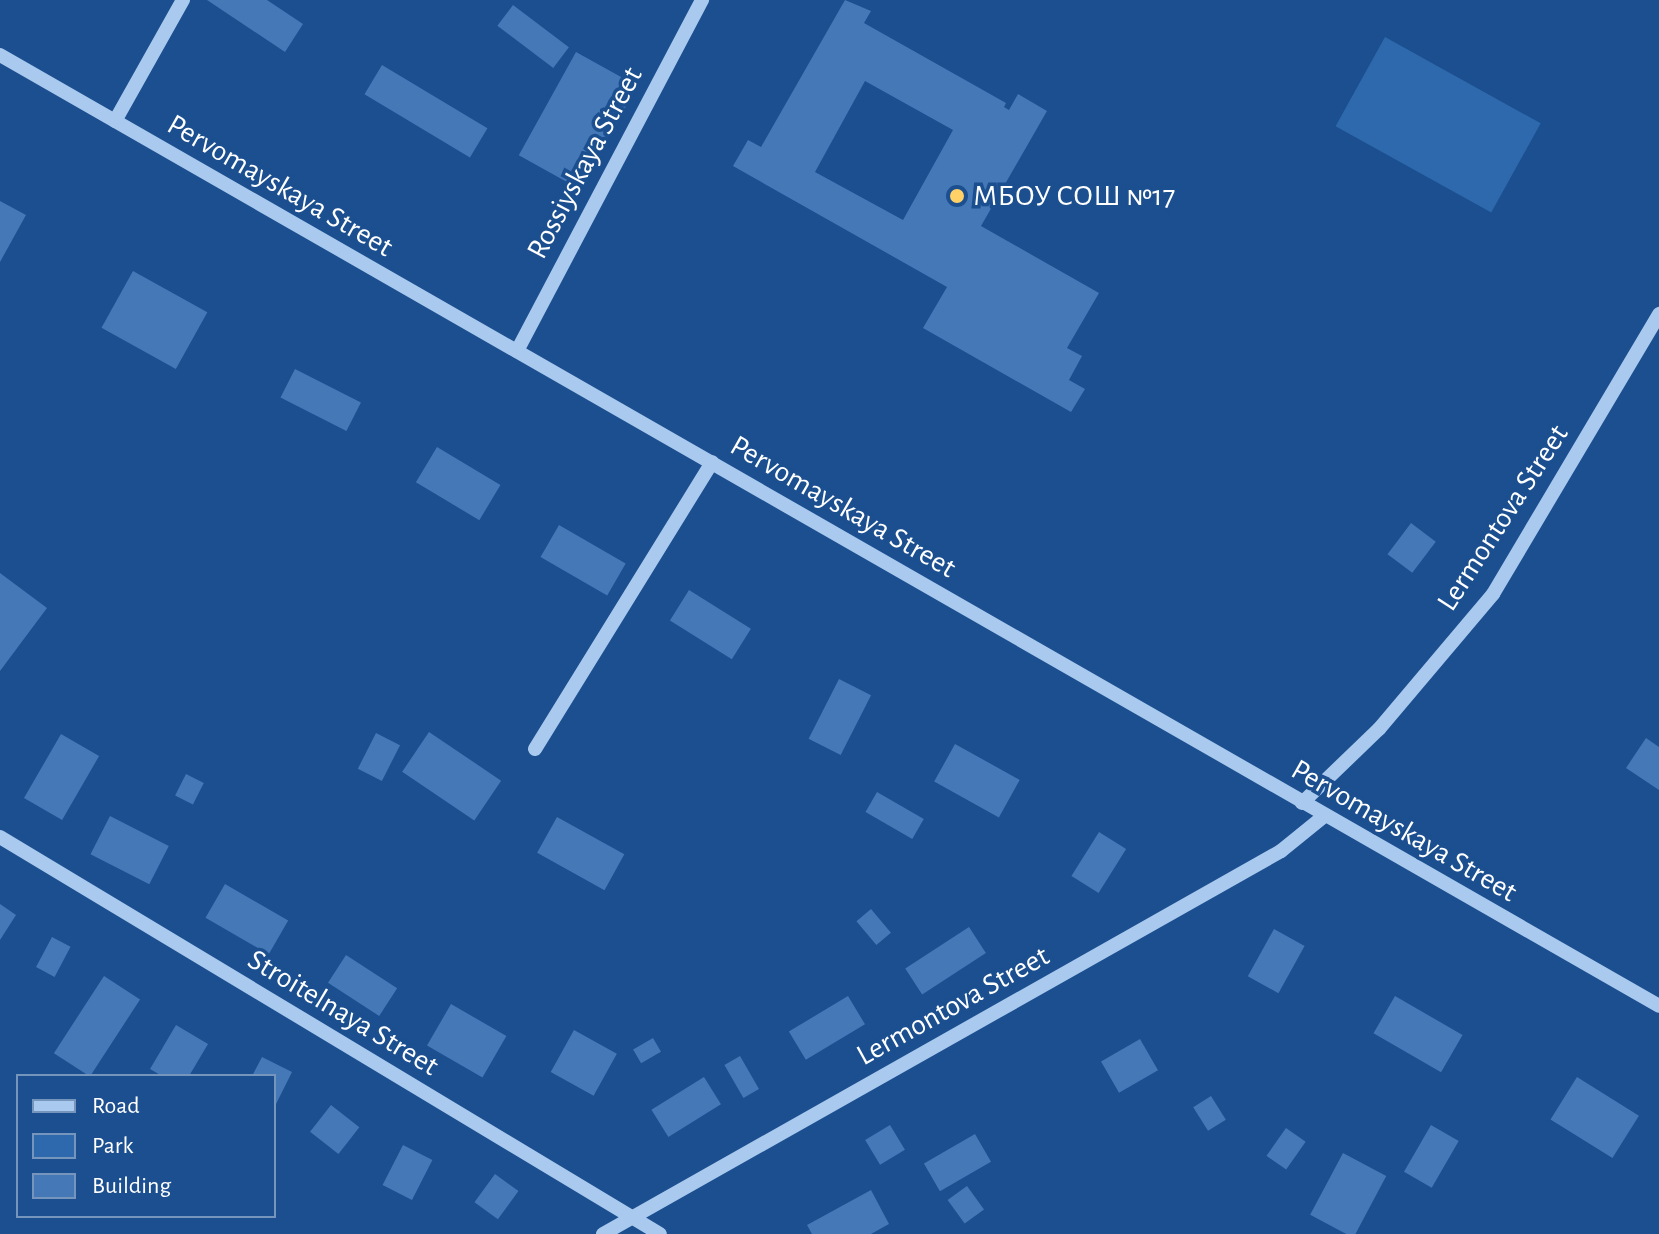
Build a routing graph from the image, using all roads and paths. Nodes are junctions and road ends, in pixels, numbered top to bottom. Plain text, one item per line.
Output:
1 (183, 0) edge
2 (702, 0) edge
3 (0, 55) edge
4 (115, 121) junction
5 (1659, 314) edge
6 (517, 351) junction
7 (712, 462) junction
8 (535, 749) dead end
9 (1302, 803) junction
10 (1323, 817) junction
11 (0, 837) edge
12 (1659, 1006) edge
13 (632, 1217) junction
14 (603, 1234) edge
15 (660, 1234) edge

1 - 4 street
2 - 6 street, Rossiyskaya Street
3 - 4 street, Pervomayskaya Street
4 - 6 street, Pervomayskaya Street
5 - 9 street, Lermontova Street
6 - 7 street, Pervomayskaya Street
7 - 8 street
7 - 9 street, Pervomayskaya Street
9 - 10 street, Pervomayskaya Street
10 - 12 street, Pervomayskaya Street
10 - 13 street, Lermontova Street
11 - 13 street, Stroitelnaya Street
13 - 14 street, Lermontova Street
13 - 15 street, Stroitelnaya Street

